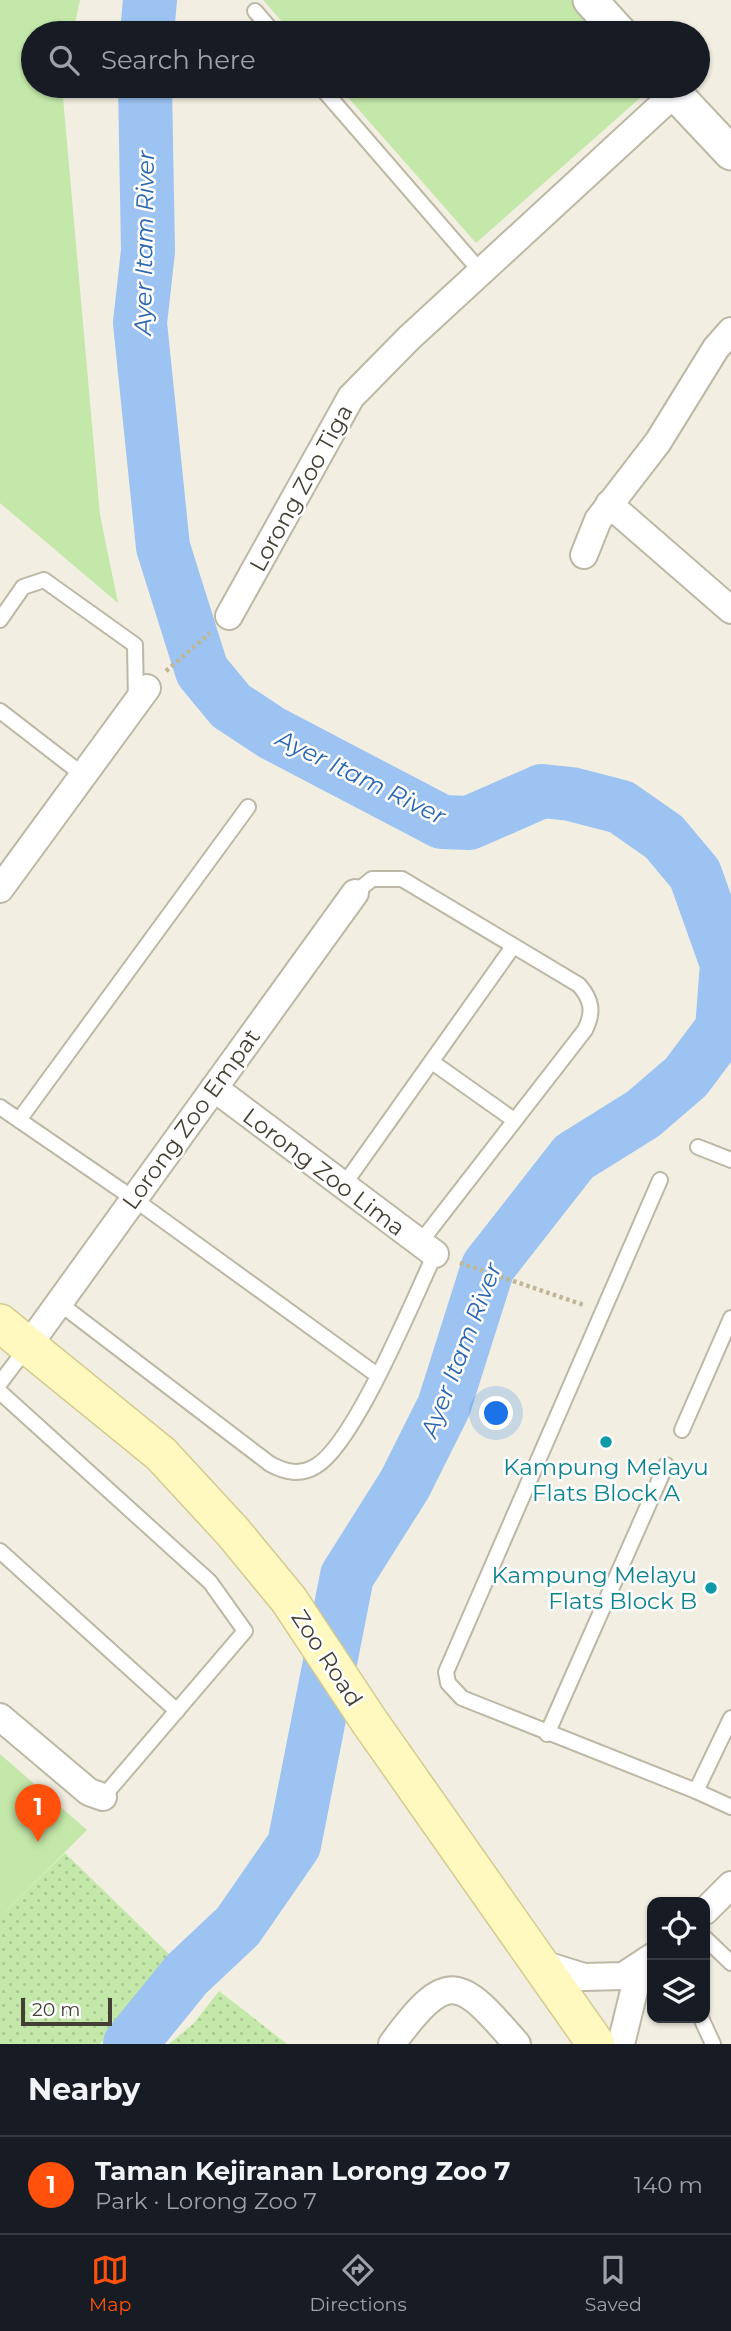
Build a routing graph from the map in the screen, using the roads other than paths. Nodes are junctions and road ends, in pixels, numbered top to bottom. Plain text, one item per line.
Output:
1 (590, 0) edge
2 (255, 11) dead end
3 (264, 21) edge
4 (609, 21) edge
5 (330, 98) edge
6 (663, 98) edge
7 (679, 98) edge
8 (731, 153) edge
9 (481, 272) junction
10 (731, 331) edge
11 (609, 504) junction
12 (584, 555) dead end
13 (731, 610) edge
14 (229, 616) road end
15 (0, 620) edge
16 (142, 694) joint
17 (0, 711) edge
18 (83, 775) junction
19 (248, 807) dead end
20 (0, 889) edge
21 (355, 893) joint
22 (512, 948) junction
23 (432, 1062) junction
24 (214, 1088) junction
25 (0, 1107) edge
26 (19, 1120) junction
27 (514, 1120) junction
28 (698, 1147) dead end
29 (731, 1160) edge
30 (660, 1180) dead end
31 (343, 1186) junction
32 (134, 1199) junction
33 (436, 1253) junction
34 (59, 1303) junction
35 (731, 1318) edge
36 (0, 1324) edge
37 (29, 1346) junction
38 (377, 1375) junction
39 (0, 1383) edge
40 (0, 1392) edge
41 (682, 1430) dead end
42 (666, 1465) dead end
43 (0, 1551) edge
44 (177, 1711) junction
45 (0, 1717) edge
46 (731, 1718) edge
47 (547, 1734) junction
48 (696, 1791) junction
49 (103, 1797) joint
50 (731, 1807) edge
51 (731, 1885) edge
52 (710, 1906) edge
53 (710, 1943) edge
54 (647, 1960) edge
55 (539, 1963) junction
56 (731, 1963) edge
57 (647, 1973) edge
58 (703, 2023) edge
59 (392, 2044) edge
60 (517, 2044) edge
61 (596, 2044) edge
62 (621, 2044) edge
63 (713, 2044) edge

1 - 4 street
2 - 3 lane
5 - 9 lane
6 - 9 street, Lorong Zoo Tiga
7 - 8 street
9 - 14 street, Lorong Zoo Tiga
10 - 11 street
11 - 12 street
11 - 13 street
15 - 16 lane
16 - 18 street
17 - 18 lane
18 - 20 street
19 - 26 lane
21 - 22 lane
21 - 24 street, Lorong Zoo Empat
22 - 23 lane
22 - 27 lane
23 - 27 lane
23 - 31 lane
24 - 31 street, Lorong Zoo Lima
24 - 32 street, Lorong Zoo Empat
25 - 26 lane
26 - 32 lane
27 - 33 lane
28 - 29 lane
30 - 47 lane
31 - 33 street, Lorong Zoo Lima
32 - 34 street, Lorong Zoo Empat
32 - 38 lane
33 - 38 lane
34 - 37 street, Lorong Zoo Empat
34 - 38 lane
35 - 41 lane
36 - 37 main road, Zoo Road
37 - 39 lane
37 - 55 main road, Zoo Road
40 - 44 lane
42 - 47 lane
43 - 44 lane
44 - 49 lane
45 - 49 street
46 - 48 lane
47 - 48 lane
48 - 50 lane
51 - 52 street
53 - 56 lane
54 - 55 street
55 - 61 main road, Zoo Road
57 - 62 street
58 - 63 lane
59 - 60 street

